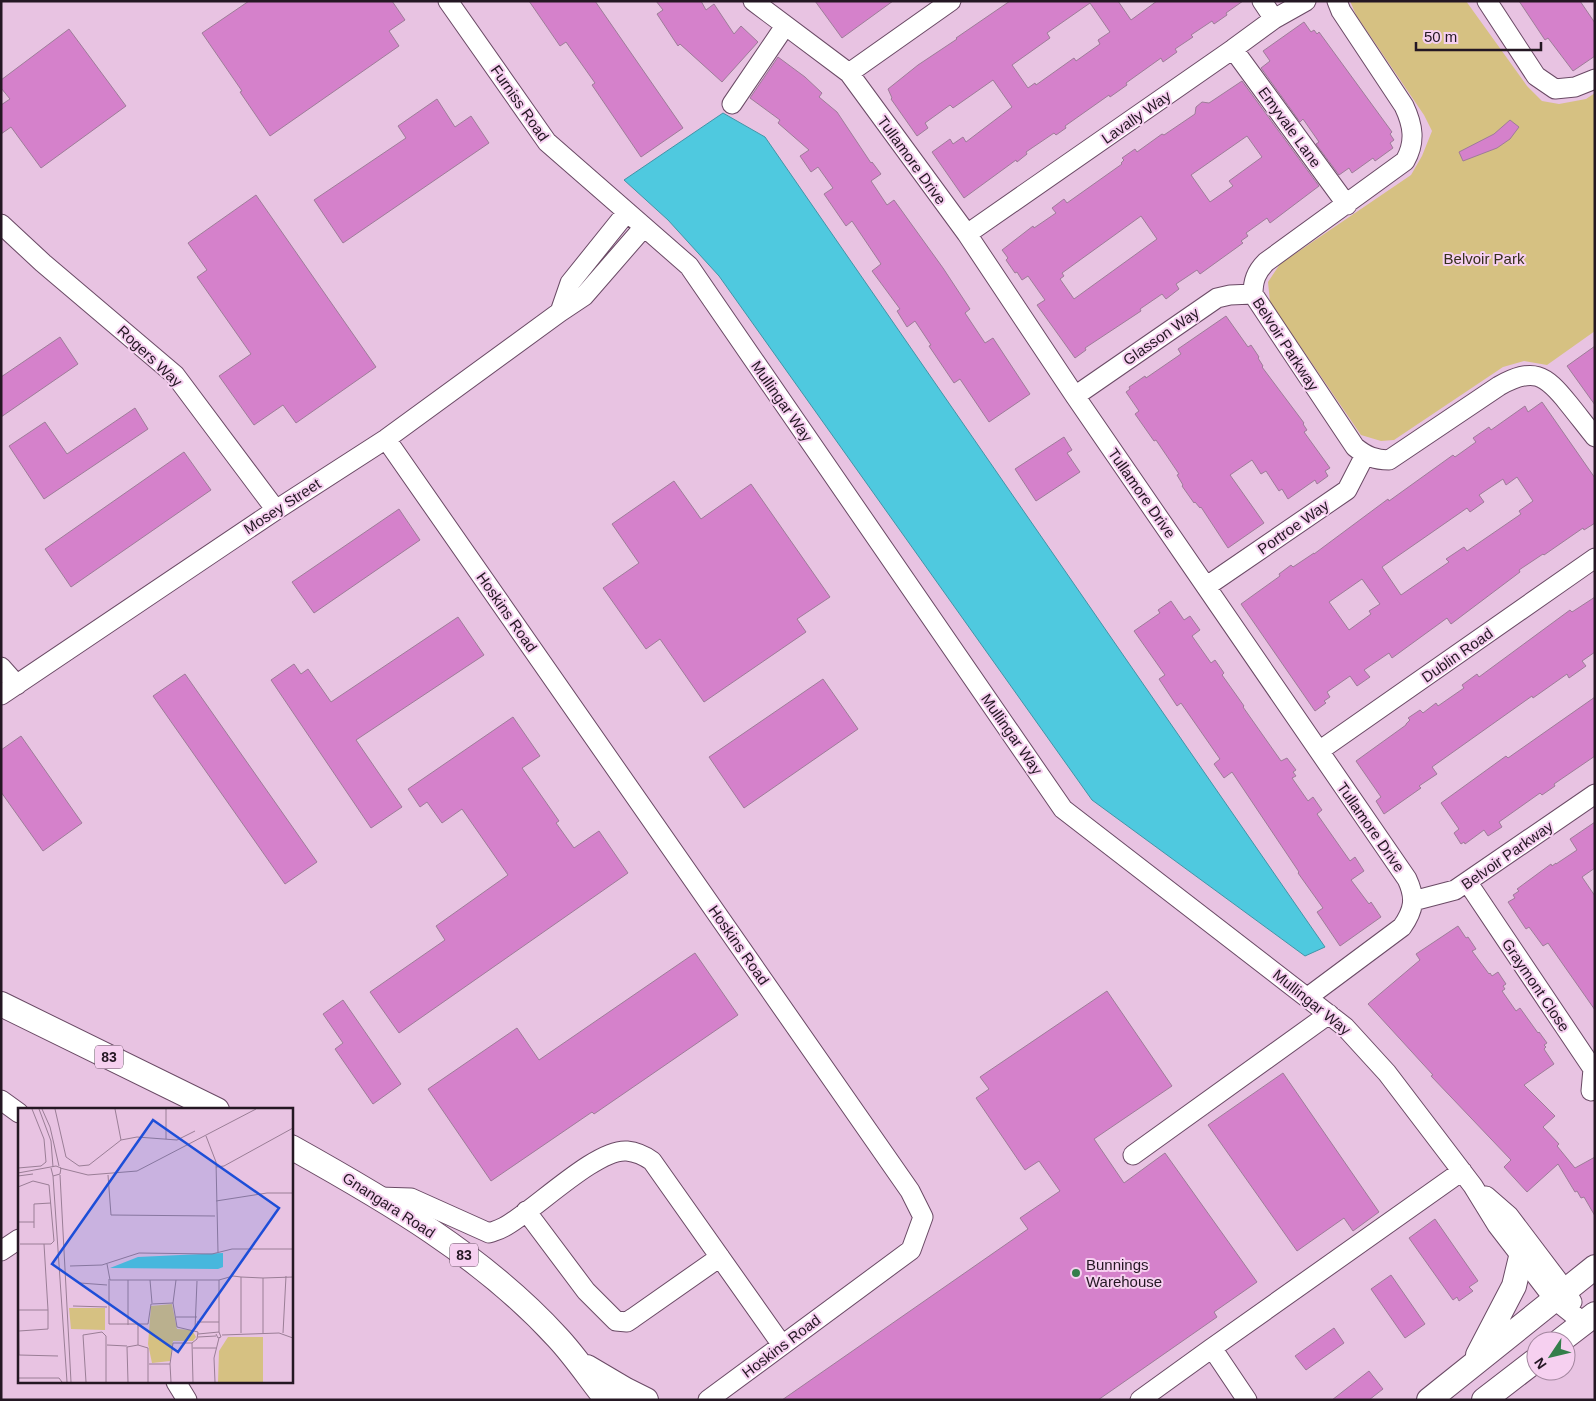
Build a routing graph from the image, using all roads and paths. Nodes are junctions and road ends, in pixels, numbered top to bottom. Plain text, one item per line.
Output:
1 (448, 1) edge
2 (753, 1) edge
3 (951, 1) edge
4 (1262, 1) edge
5 (1306, 1) edge
6 (1337, 1) edge
7 (1487, 1) edge
8 (1274, 19) junction
9 (785, 26) junction
10 (1233, 49) junction
11 (849, 73) junction
12 (1595, 79) edge
13 (732, 104) dead end
14 (1347, 205) junction
15 (627, 212) junction
16 (1, 224) edge
17 (644, 227) junction
18 (967, 234) junction
19 (1253, 294) junction
20 (560, 312) junction
21 (1075, 396) junction
22 (1595, 437) edge
23 (386, 439) junction
24 (1366, 455) junction
25 (276, 510) junction
26 (1595, 558) edge
27 (1207, 586) junction
28 (1, 667) edge
29 (9, 690) edge
30 (1319, 751) junction
31 (1595, 794) edge
32 (1468, 882) junction
33 (1413, 901) junction
34 (1308, 997) junction
35 (1, 1004) edge
36 (1329, 1014) junction
37 (1591, 1091) dead end
38 (1, 1100) edge
39 (213, 1108) edge
40 (18, 1112) edge
41 (292, 1147) edge
42 (1133, 1155) dead end
43 (1468, 1179) junction
44 (379, 1197) junction
45 (526, 1211) junction
46 (18, 1240) edge
47 (1, 1251) edge
48 (720, 1257) junction
49 (1521, 1257) junction
50 (1595, 1266) edge
51 (1560, 1295) junction
52 (1589, 1318) edge
53 (1573, 1331) edge
54 (782, 1345) junction
55 (1212, 1348) junction
56 (574, 1359) junction
57 (1472, 1365) junction
58 (1526, 1368) edge
59 (177, 1384) edge
60 (187, 1400) edge
61 (606, 1400) edge
62 (646, 1400) edge
63 (708, 1400) edge
64 (1140, 1400) edge
65 (1247, 1400) edge
66 (1429, 1400) edge
67 (1484, 1400) edge

1 - 15 street, Furniss Road
2 - 9 street, Tullamore Drive
3 - 11 street
4 - 8 street
5 - 8 street, Lavally Way
6 - 14 street, Belvoir Parkway
7 - 12 street
8 - 10 street, Lavally Way
9 - 11 street, Tullamore Drive
9 - 13 street
10 - 14 street, Emyvale Lane
10 - 18 street, Lavally Way
11 - 18 street, Tullamore Drive
14 - 19 street, Belvoir Parkway
15 - 17 street, Mullingar Way
15 - 20 street
16 - 25 street, Rogers Way
17 - 20 street, Mosey Street
17 - 34 street, Mullingar Way
18 - 21 street, Tullamore Drive
19 - 21 street, Glasson Way
19 - 24 street, Belvoir Parkway
20 - 23 street, Mosey Street
21 - 27 street, Tullamore Drive
22 - 24 street
23 - 25 street, Mosey Street
23 - 54 street, Hoskins Road
24 - 27 street, Portroe Way
25 - 29 street, Mosey Street
26 - 30 street, Dublin Road
27 - 30 street, Tullamore Drive
28 - 29 street
30 - 33 street, Tullamore Drive
31 - 32 street, Belvoir Parkway
32 - 33 street, Belvoir Parkway
32 - 37 street, Graymont Close
33 - 34 street
34 - 36 street, Mullingar Way
35 - 39 main road, 83
36 - 42 street
36 - 43 street, Mullingar Way
38 - 40 street
41 - 44 main road, Gnangara Road / 83
43 - 49 street, Mullingar Way
43 - 51 street, Mullingar Way
43 - 55 street
44 - 45 street
44 - 56 main road, Gnangara Road / 83
45 - 48 street
45 - 48 street
46 - 47 street
48 - 54 street
49 - 51 street, Mullingar Way
49 - 57 main road
50 - 51 main road
51 - 52 street, Mullingar Way
51 - 57 main road
52 - 53 main road
54 - 63 street, Hoskins Road
55 - 64 street
55 - 65 street
56 - 61 main road, Gnangara Road / 83
56 - 62 main road
57 - 66 main road
58 - 67 main road
59 - 60 street

